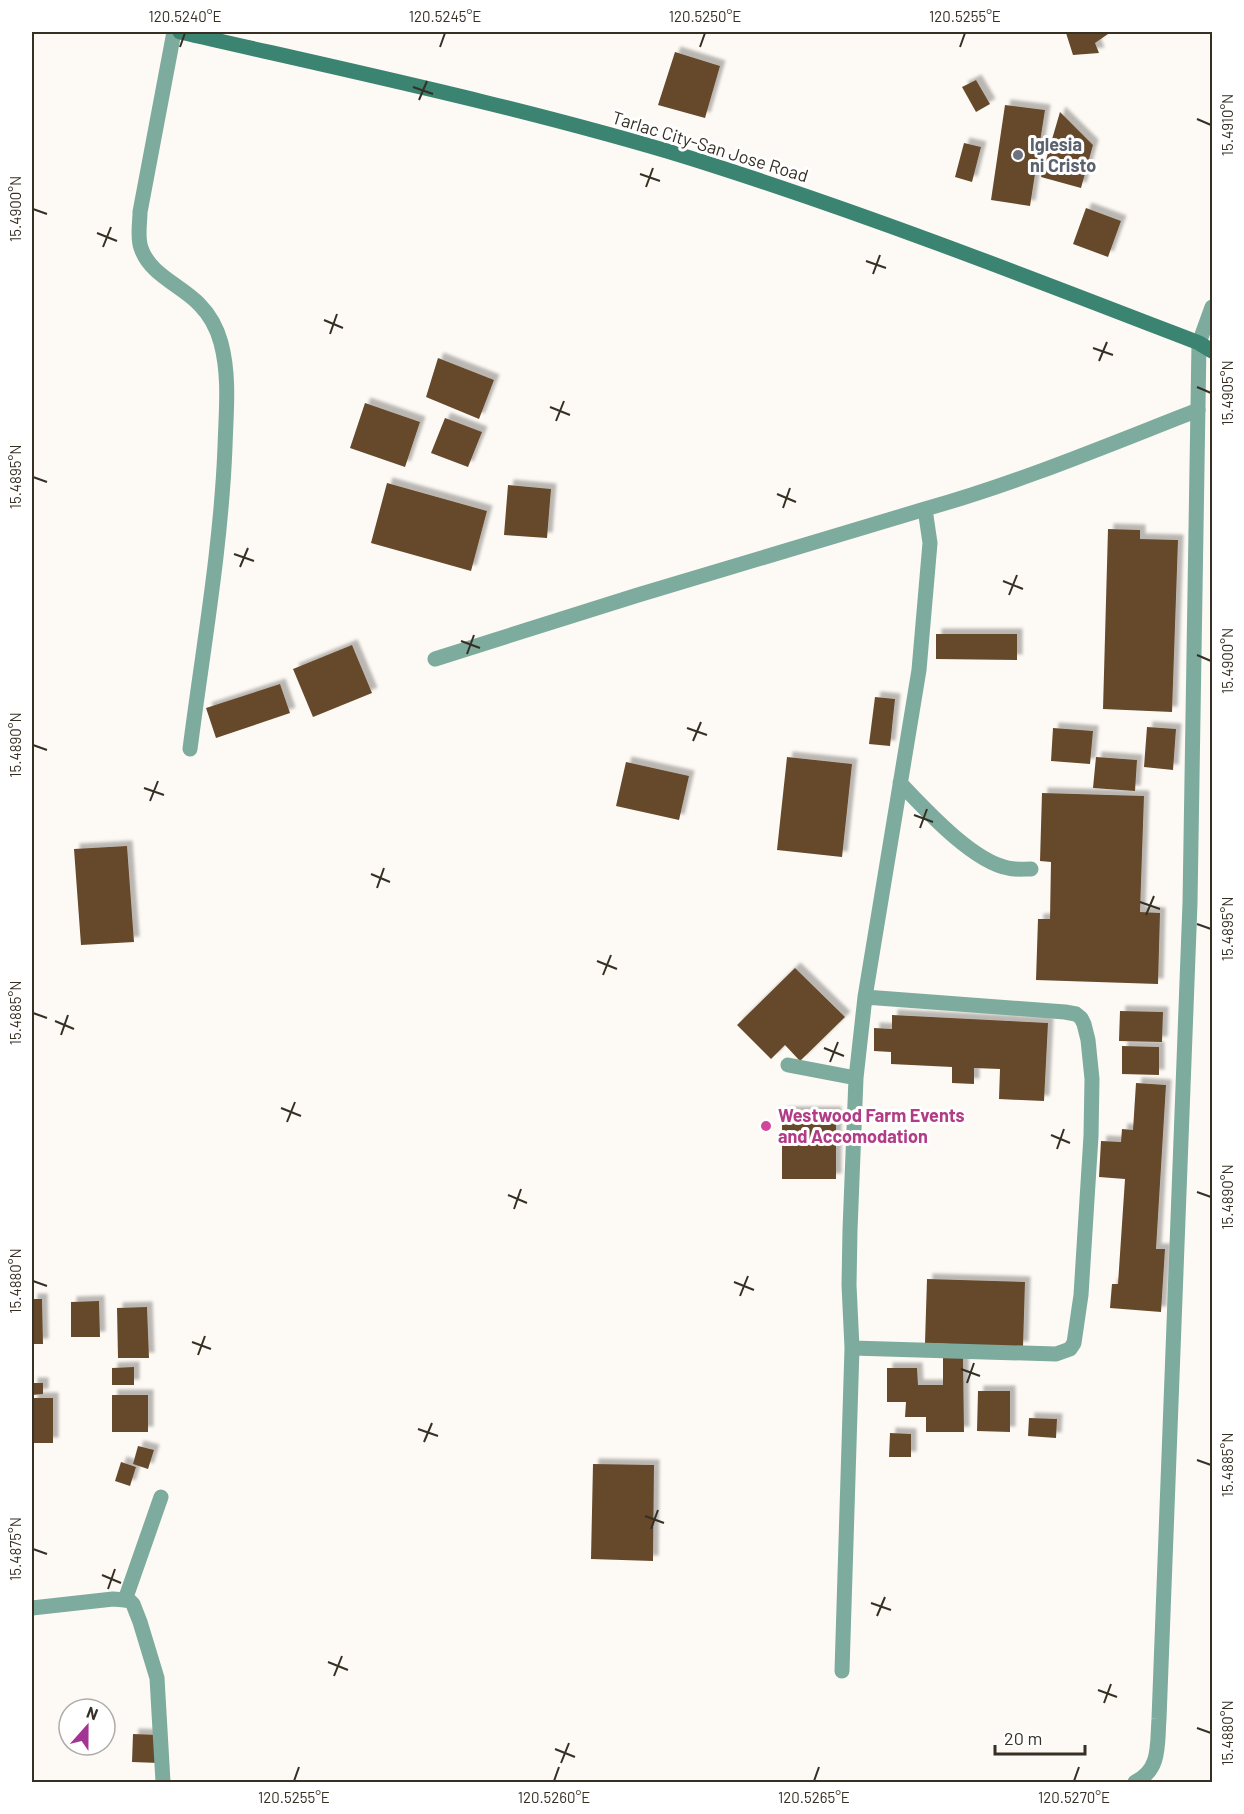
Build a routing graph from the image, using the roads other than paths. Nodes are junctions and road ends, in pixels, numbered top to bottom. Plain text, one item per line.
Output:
1 (174, 32) edge
2 (180, 32) edge
3 (1212, 307) edge
4 (1206, 347) edge
5 (1198, 410) junction
6 (925, 509) junction
7 (435, 658) dead end
8 (190, 749) dead end
9 (900, 783) junction
10 (1031, 869) dead end
11 (865, 997) junction
12 (788, 1065) dead end
13 (856, 1078) junction
14 (852, 1348) junction
15 (161, 1497) dead end
16 (125, 1600) junction
17 (32, 1608) edge
18 (842, 1671) dead end
19 (163, 1782) edge
20 (1135, 1782) edge

1 - 8 street
2 - 4 main road, Tarlac City-San Jose Road
3 - 4 street
4 - 5 street
5 - 6 street
5 - 20 street
6 - 7 street
6 - 9 street
9 - 10 street
9 - 11 street
11 - 13 street
11 - 14 street
12 - 13 street
13 - 14 street
14 - 18 street
15 - 16 street
16 - 17 street
16 - 19 street

